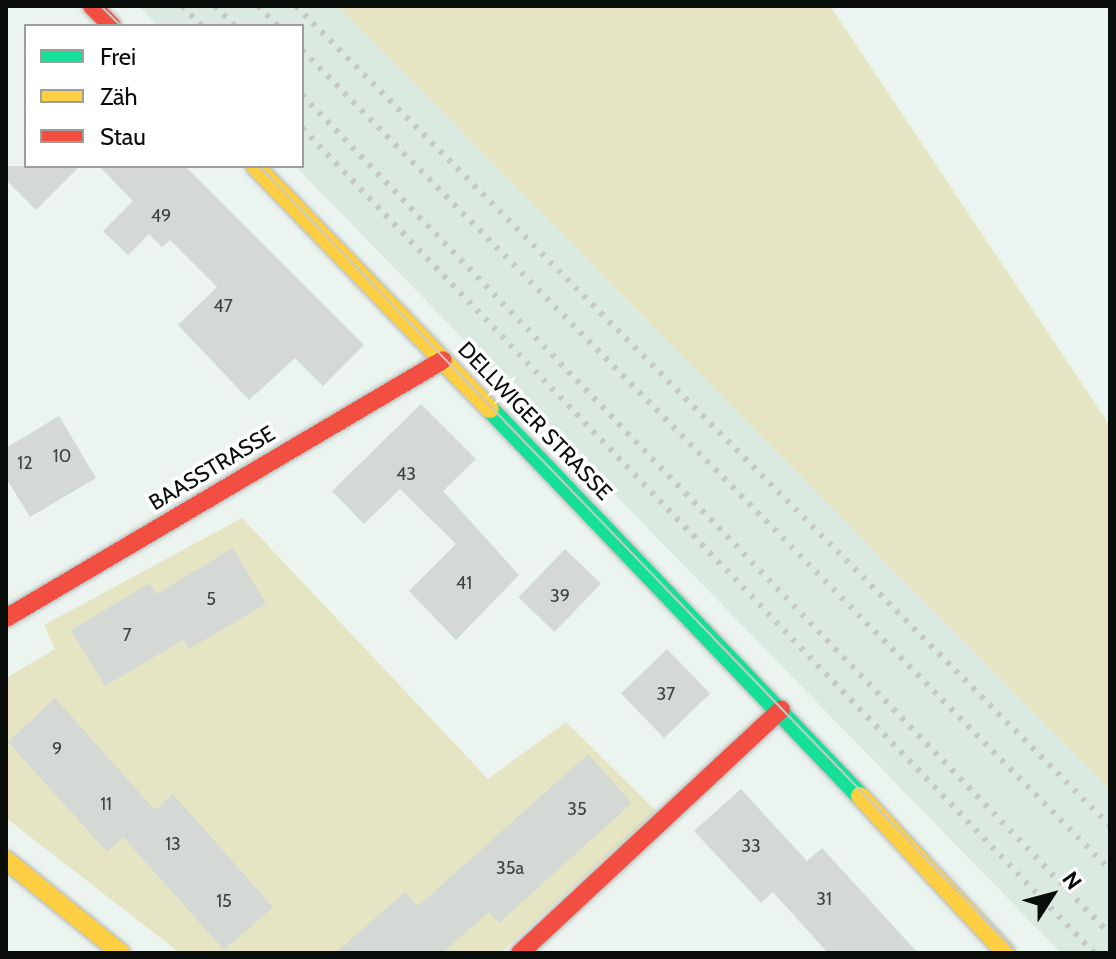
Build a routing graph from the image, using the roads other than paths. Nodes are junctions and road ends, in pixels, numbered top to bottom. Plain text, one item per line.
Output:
1 (92, 6) edge
2 (110, 24) edge
3 (257, 168) edge
4 (443, 360) junction
5 (6, 618) edge
6 (781, 710) junction
7 (6, 860) edge
8 (121, 953) edge
9 (520, 953) edge
10 (1006, 953) edge

1 - 2 main road
3 - 4 main road, DELLWIGER STRASSE
4 - 5 main road, BAASSTRASSE
4 - 6 main road, DELLWIGER STRASSE
6 - 9 main road
6 - 10 main road, DELLWIGER STRASSE
7 - 8 main road

